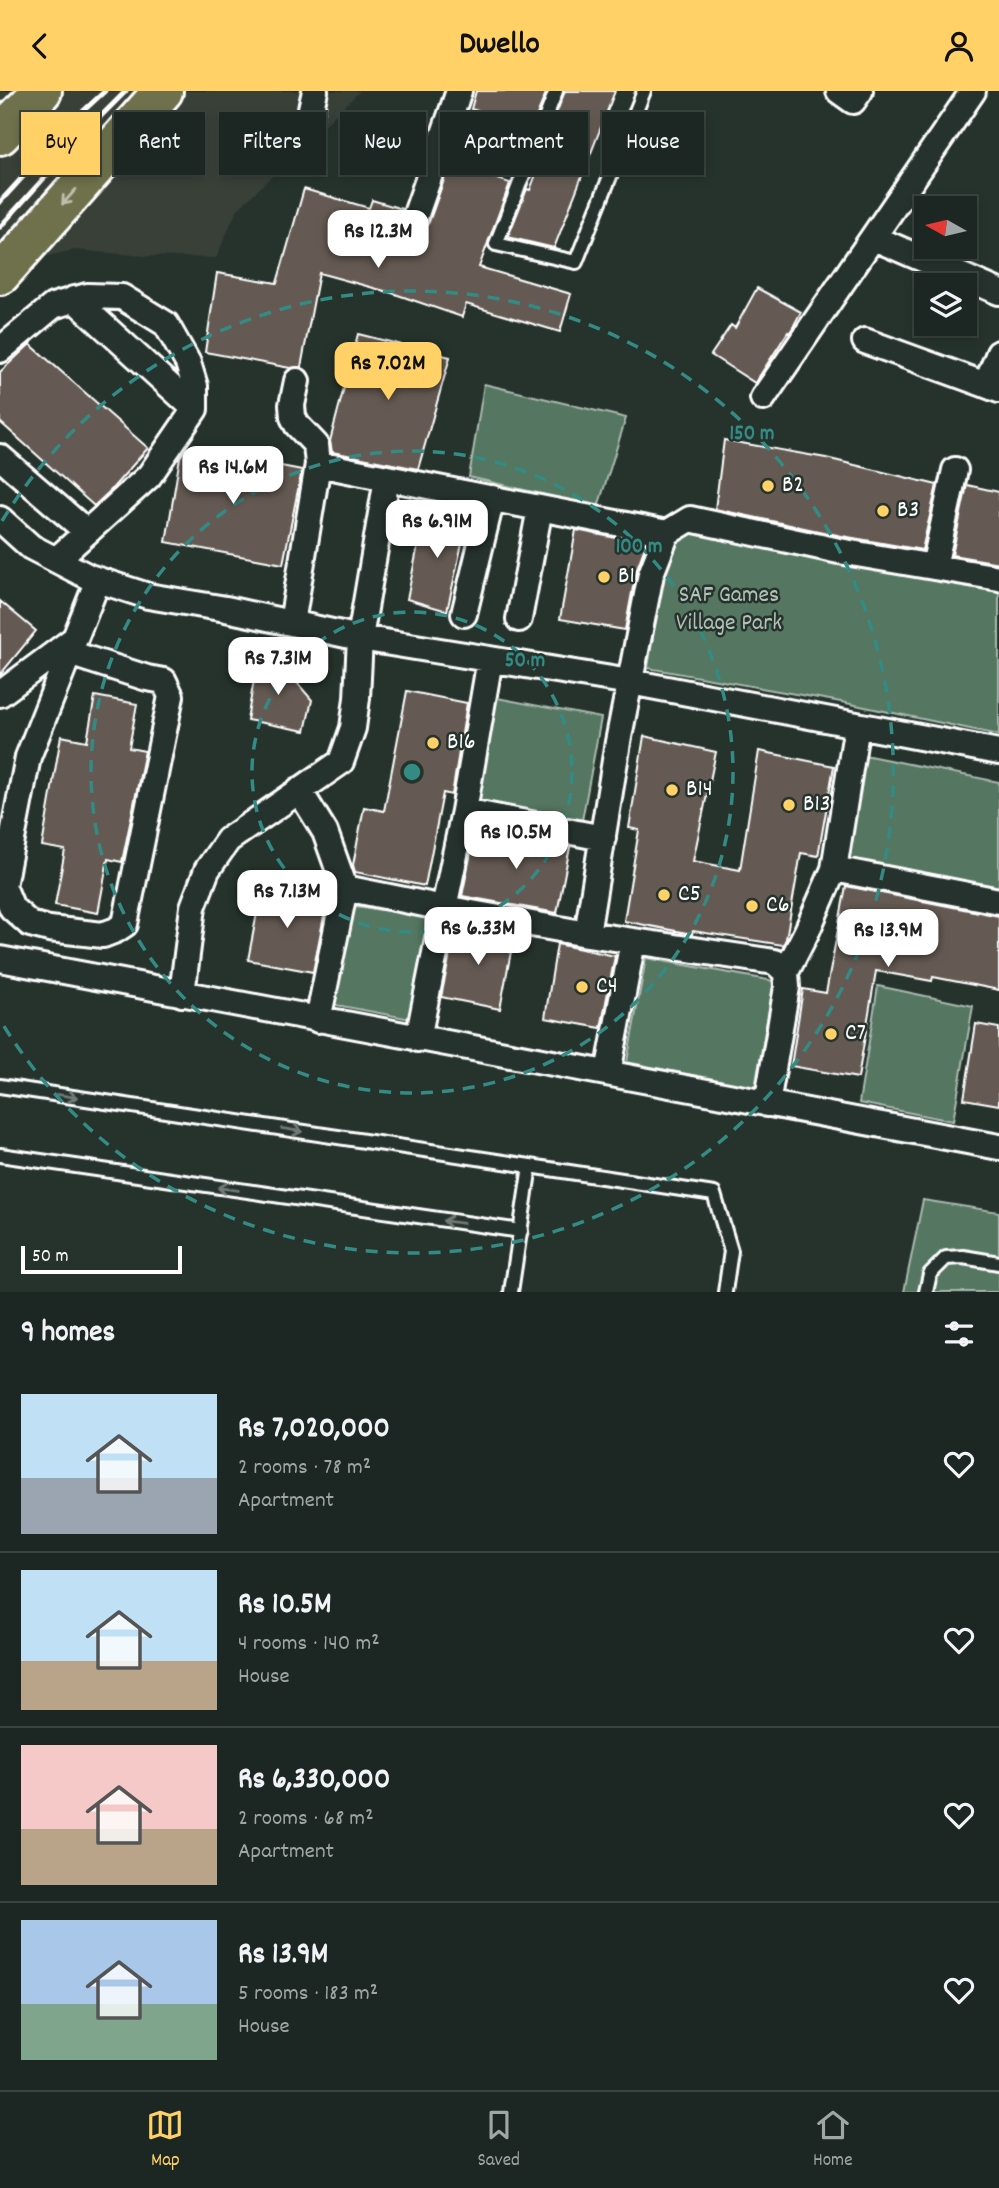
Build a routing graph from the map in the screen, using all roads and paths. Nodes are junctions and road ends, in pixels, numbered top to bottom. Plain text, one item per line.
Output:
1 (41, 91) edge
2 (163, 91) edge
3 (315, 91) edge
4 (459, 91) edge
5 (556, 91) edge
6 (644, 91) edge
7 (839, 91) edge
8 (860, 91) edge
9 (973, 91) edge
10 (310, 112) edge
11 (0, 135) edge
12 (415, 217) dead end
13 (874, 238) junction
14 (0, 275) edge
15 (999, 292) edge
16 (74, 299) junction
17 (865, 341) dead end
18 (0, 350) edge
19 (999, 353) edge
20 (297, 381) dead end
21 (992, 387) edge
22 (763, 398) dead end
23 (195, 409) junction
24 (0, 457) edge
25 (318, 464) junction
26 (956, 470) dead end
27 (387, 478) junction
28 (492, 498) junction
29 (540, 508) junction
30 (0, 519) edge
31 (86, 532) junction
32 (667, 533) junction
33 (56, 559) junction
34 (934, 567) junction
35 (999, 578) edge
36 (98, 580) junction
37 (464, 614) dead end
38 (519, 619) dead end
39 (292, 623) junction
40 (360, 638) junction
41 (72, 646) junction
42 (490, 659) junction
43 (630, 682) junction
44 (0, 694) edge
45 (857, 725) junction
46 (999, 752) edge
47 (299, 790) junction
48 (464, 811) junction
49 (603, 838) junction
50 (834, 869) junction
51 (345, 888) junction
52 (999, 901) edge
53 (444, 908) junction
54 (587, 934) junction
55 (633, 941) junction
56 (0, 959) edge
57 (786, 972) junction
58 (182, 994) junction
59 (318, 1020) junction
60 (418, 1039) junction
61 (608, 1073) junction
62 (0, 1086) edge
63 (767, 1104) junction
64 (999, 1147) edge
65 (0, 1155) edge
66 (530, 1166) junction
67 (521, 1231) junction
68 (999, 1262) edge
69 (511, 1292) edge
70 (725, 1292) edge
71 (926, 1292) edge

1 - 11 main road
2 -> 14 main road
3 - 10 street
4 - 12 street
5 - 6 lane
7 - 8 street
9 - 13 street
13 - 15 street
13 - 22 street
16 - 18 street
16 - 23 street
16 - 23 street
17 - 21 street
19 - 21 street
20 - 25 street
23 - 31 street
24 - 31 street
25 - 27 street
25 - 39 street
26 - 34 street
27 - 28 street
27 - 40 street
28 - 29 street
28 - 37 street
29 - 32 street
29 - 38 street
30 - 33 street
31 - 33 street
32 - 34 street
32 - 43 street
33 - 36 street
34 - 35 street
36 - 39 street
36 - 41 street
39 - 40 street
40 - 42 street
40 - 47 street
41 - 41 street
41 - 44 street
42 - 43 street
42 - 48 street
43 - 45 street
43 - 49 street
45 - 46 street
45 - 50 street
47 - 51 street
47 - 58 street
48 - 49 street
48 - 53 street
49 - 54 street
50 - 52 street
50 - 57 street
51 - 53 street
51 - 59 street
53 - 54 street
53 - 60 street
54 - 55 street
55 - 57 street
55 - 61 street
56 - 58 street
57 - 63 street
58 - 59 street
59 - 60 street
60 - 61 street
61 - 63 street
62 -> 66 lane
63 - 64 street
67 -> 65 lane
66 - 67 lane
66 - 70 lane
67 - 69 lane
68 - 71 lane

